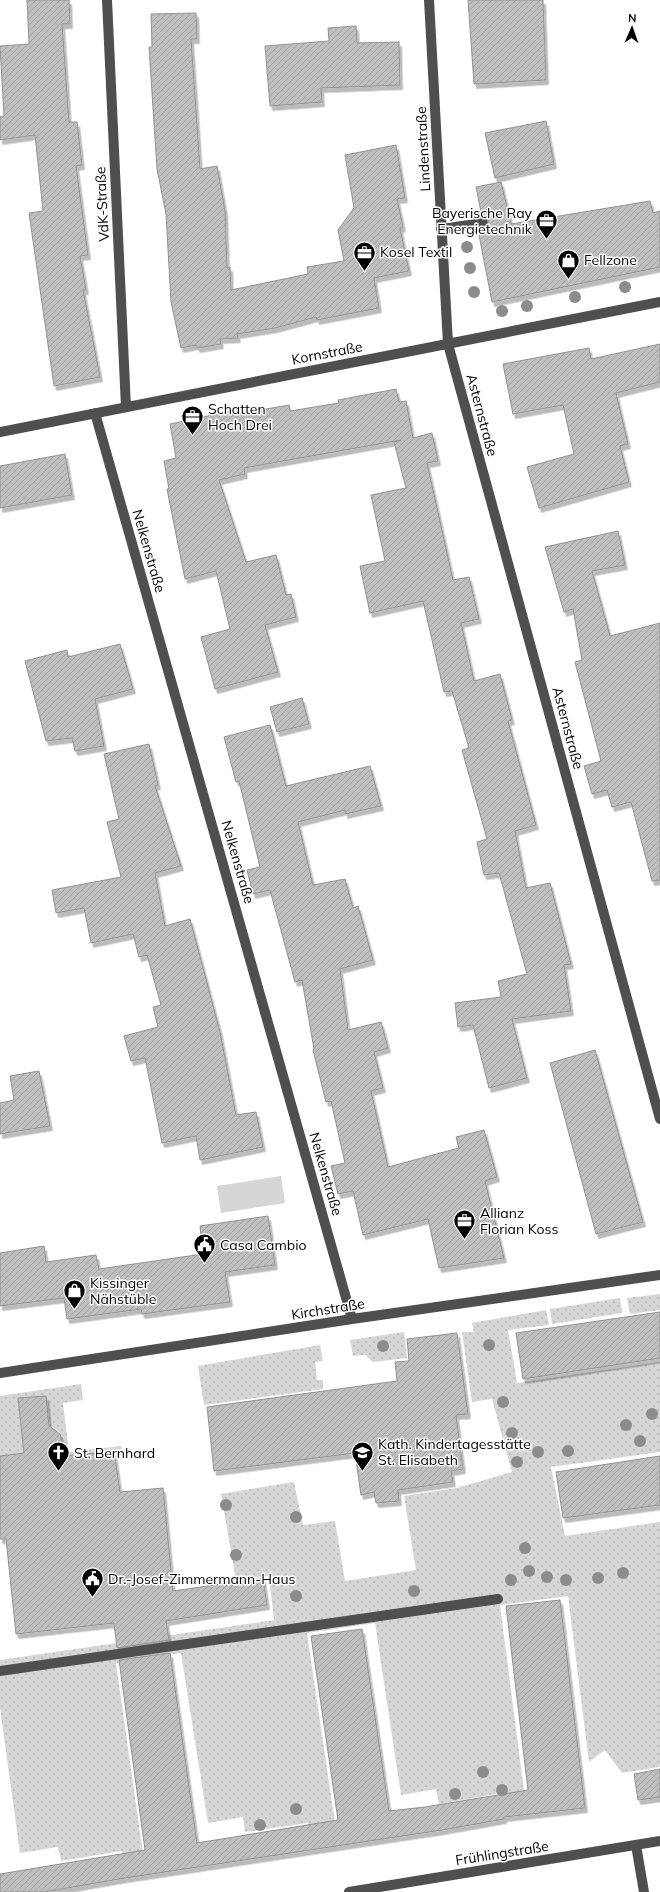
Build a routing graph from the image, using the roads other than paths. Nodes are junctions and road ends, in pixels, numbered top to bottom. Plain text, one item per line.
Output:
1 (107, 0) edge
2 (429, 0) edge
3 (483, 223) dead end
4 (442, 229) junction
5 (660, 302) edge
6 (448, 344) junction
7 (126, 407) junction
8 (95, 413) junction
9 (0, 432) edge
10 (660, 1119) edge
11 (660, 1275) edge
12 (352, 1319) junction
13 (0, 1373) edge
14 (498, 1599) dead end
15 (0, 1671) edge
16 (660, 1841) edge
17 (636, 1845) junction
18 (349, 1892) edge
19 (644, 1892) edge

1 - 7 street, VdK-Straße
2 - 4 street, Lindenstraße
3 - 4 street
4 - 6 street, Lindenstraße
5 - 6 street, Kornstraße
6 - 7 street, Kornstraße
6 - 10 street, Asternstraße
7 - 8 street, Kornstraße
8 - 9 street, Kornstraße
8 - 12 street, Nelkenstraße
11 - 12 street, Kirchstraße
12 - 13 street, Kirchstraße
14 - 15 street
16 - 17 street, Frühlingstraße
17 - 18 street, Frühlingstraße
17 - 19 street

